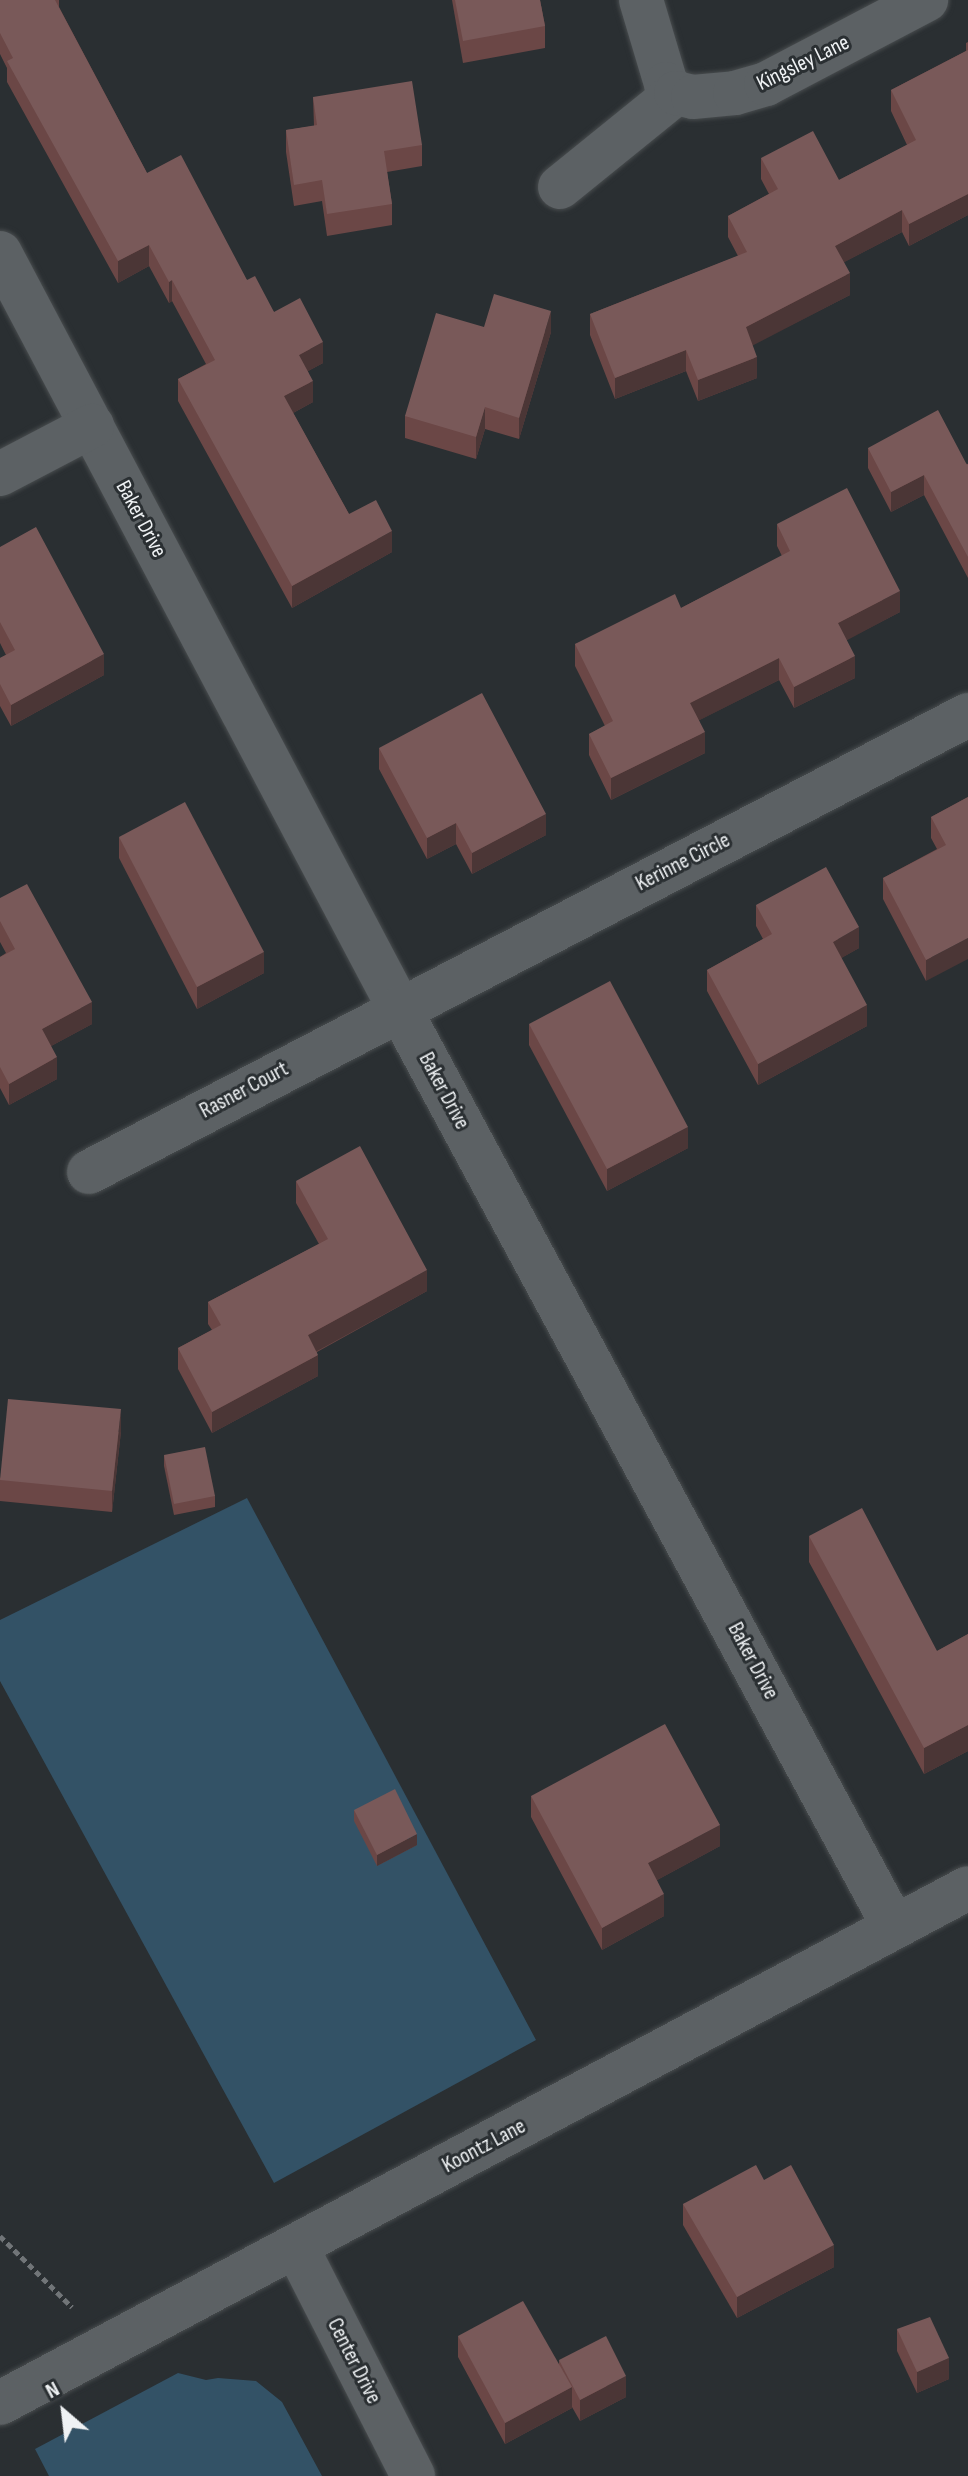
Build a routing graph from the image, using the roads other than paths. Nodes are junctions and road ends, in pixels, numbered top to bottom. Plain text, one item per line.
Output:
1 (641, 0) edge
2 (926, 0) edge
3 (676, 93) junction
4 (560, 187) dead end
5 (0, 253) edge
6 (92, 426) junction
7 (0, 474) edge
8 (968, 715) edge
9 (399, 1008) junction
10 (89, 1172) dead end
11 (968, 1888) edge
12 (894, 1927) junction
13 (296, 2246) junction
14 (0, 2403) edge
15 (413, 2476) edge

1 - 3 street
2 - 3 street, Kingsley Lane
3 - 4 street
5 - 6 street, Baker Drive
6 - 7 street
6 - 9 street, Baker Drive
8 - 9 street, Kerinne Circle
9 - 10 street, Rasner Court
9 - 12 street, Baker Drive
11 - 12 street, Koontz Lane
12 - 13 street, Koontz Lane
13 - 14 street, Koontz Lane
13 - 15 street, Center Drive

